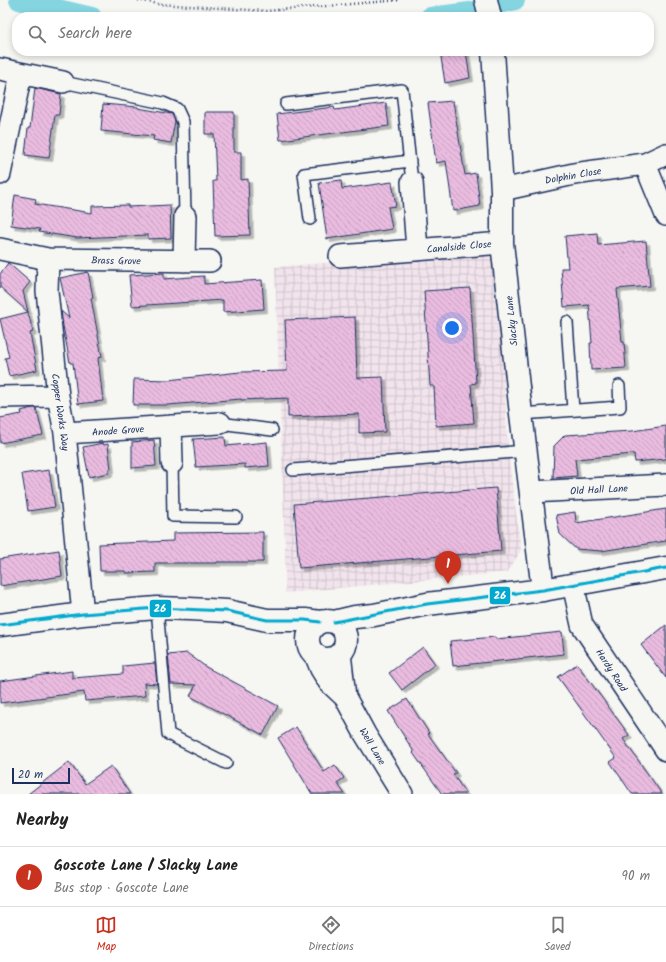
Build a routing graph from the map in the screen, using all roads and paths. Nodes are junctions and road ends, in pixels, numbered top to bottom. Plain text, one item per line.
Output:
1 (138, 0) edge
2 (400, 0) edge
3 (486, 0) edge
4 (489, 12) edge
5 (493, 56) edge
6 (0, 69) edge
7 (21, 74) junction
8 (63, 82) joint
9 (286, 104) dead end
10 (666, 154) edge
11 (410, 161) junction
12 (645, 164) junction
13 (0, 174) edge
14 (412, 182) joint
15 (502, 190) junction
16 (666, 215) edge
17 (185, 216) joint
18 (310, 218) dead end
19 (502, 242) junction
20 (0, 249) edge
21 (417, 250) junction
22 (340, 256) dead end
23 (48, 259) junction
24 (184, 261) junction
25 (210, 261) dead end
26 (567, 322) dead end
27 (619, 386) dead end
28 (0, 396) edge
29 (58, 396) junction
30 (573, 410) junction
31 (521, 414) junction
32 (220, 423) joint
33 (171, 426) junction
34 (272, 430) dead end
35 (64, 433) junction
36 (526, 451) junction
37 (172, 463) joint
38 (293, 470) dead end
39 (666, 485) edge
40 (531, 492) junction
41 (236, 517) dead end
42 (666, 568) edge
43 (573, 584) junction
44 (543, 590) junction
45 (157, 608) junction
46 (83, 614) junction
47 (374, 615) junction
48 (267, 620) junction
49 (327, 622) junction
50 (0, 625) edge
51 (343, 647) junction
52 (313, 651) junction
53 (345, 697) junction
54 (666, 750) edge
55 (226, 763) dead end
56 (402, 794) edge

1 - 2 path
3 - 4 street
5 - 15 street, Slacky Lane
6 - 7 street
7 - 8 street
7 - 13 street
8 - 17 lane
9 - 11 lane
10 - 12 street, Dolphin Close
11 - 14 lane
11 - 18 lane
12 - 15 street, Dolphin Close
12 - 16 street
14 - 21 street, Canalside Close
15 - 19 street, Slacky Lane
17 - 24 street
19 - 21 street, Canalside Close
19 - 31 street, Slacky Lane
20 - 23 street
21 - 22 street, Canalside Close
23 - 24 street, Brass Grove
23 - 29 street, Copper Works Way
24 - 25 street, Brass Grove
26 - 30 lane
27 - 30 lane
28 - 29 street
29 - 35 street, Copper Works Way
30 - 31 lane
31 - 36 street, Slacky Lane
32 - 33 street, Anode Grove
32 - 34 lane
33 - 35 street, Anode Grove
33 - 37 street
35 - 46 street, Copper Works Way
36 - 38 lane
36 - 40 street, Slacky Lane
37 - 41 lane
39 - 40 street, Old Hall Lane
40 - 44 street, Slacky Lane
42 - 43 street
43 - 44 street
43 - 54 street, Hardy Road
44 - 47 street
45 - 46 street
45 - 48 street
45 - 55 lane
46 - 50 street
47 - 49 street
47 - 51 street
48 - 49 street
48 - 52 street
49 - 51 street
49 - 52 street
51 - 52 street
51 - 53 street, Well Lane
52 - 53 street, Well Lane
53 - 56 street, Well Lane

